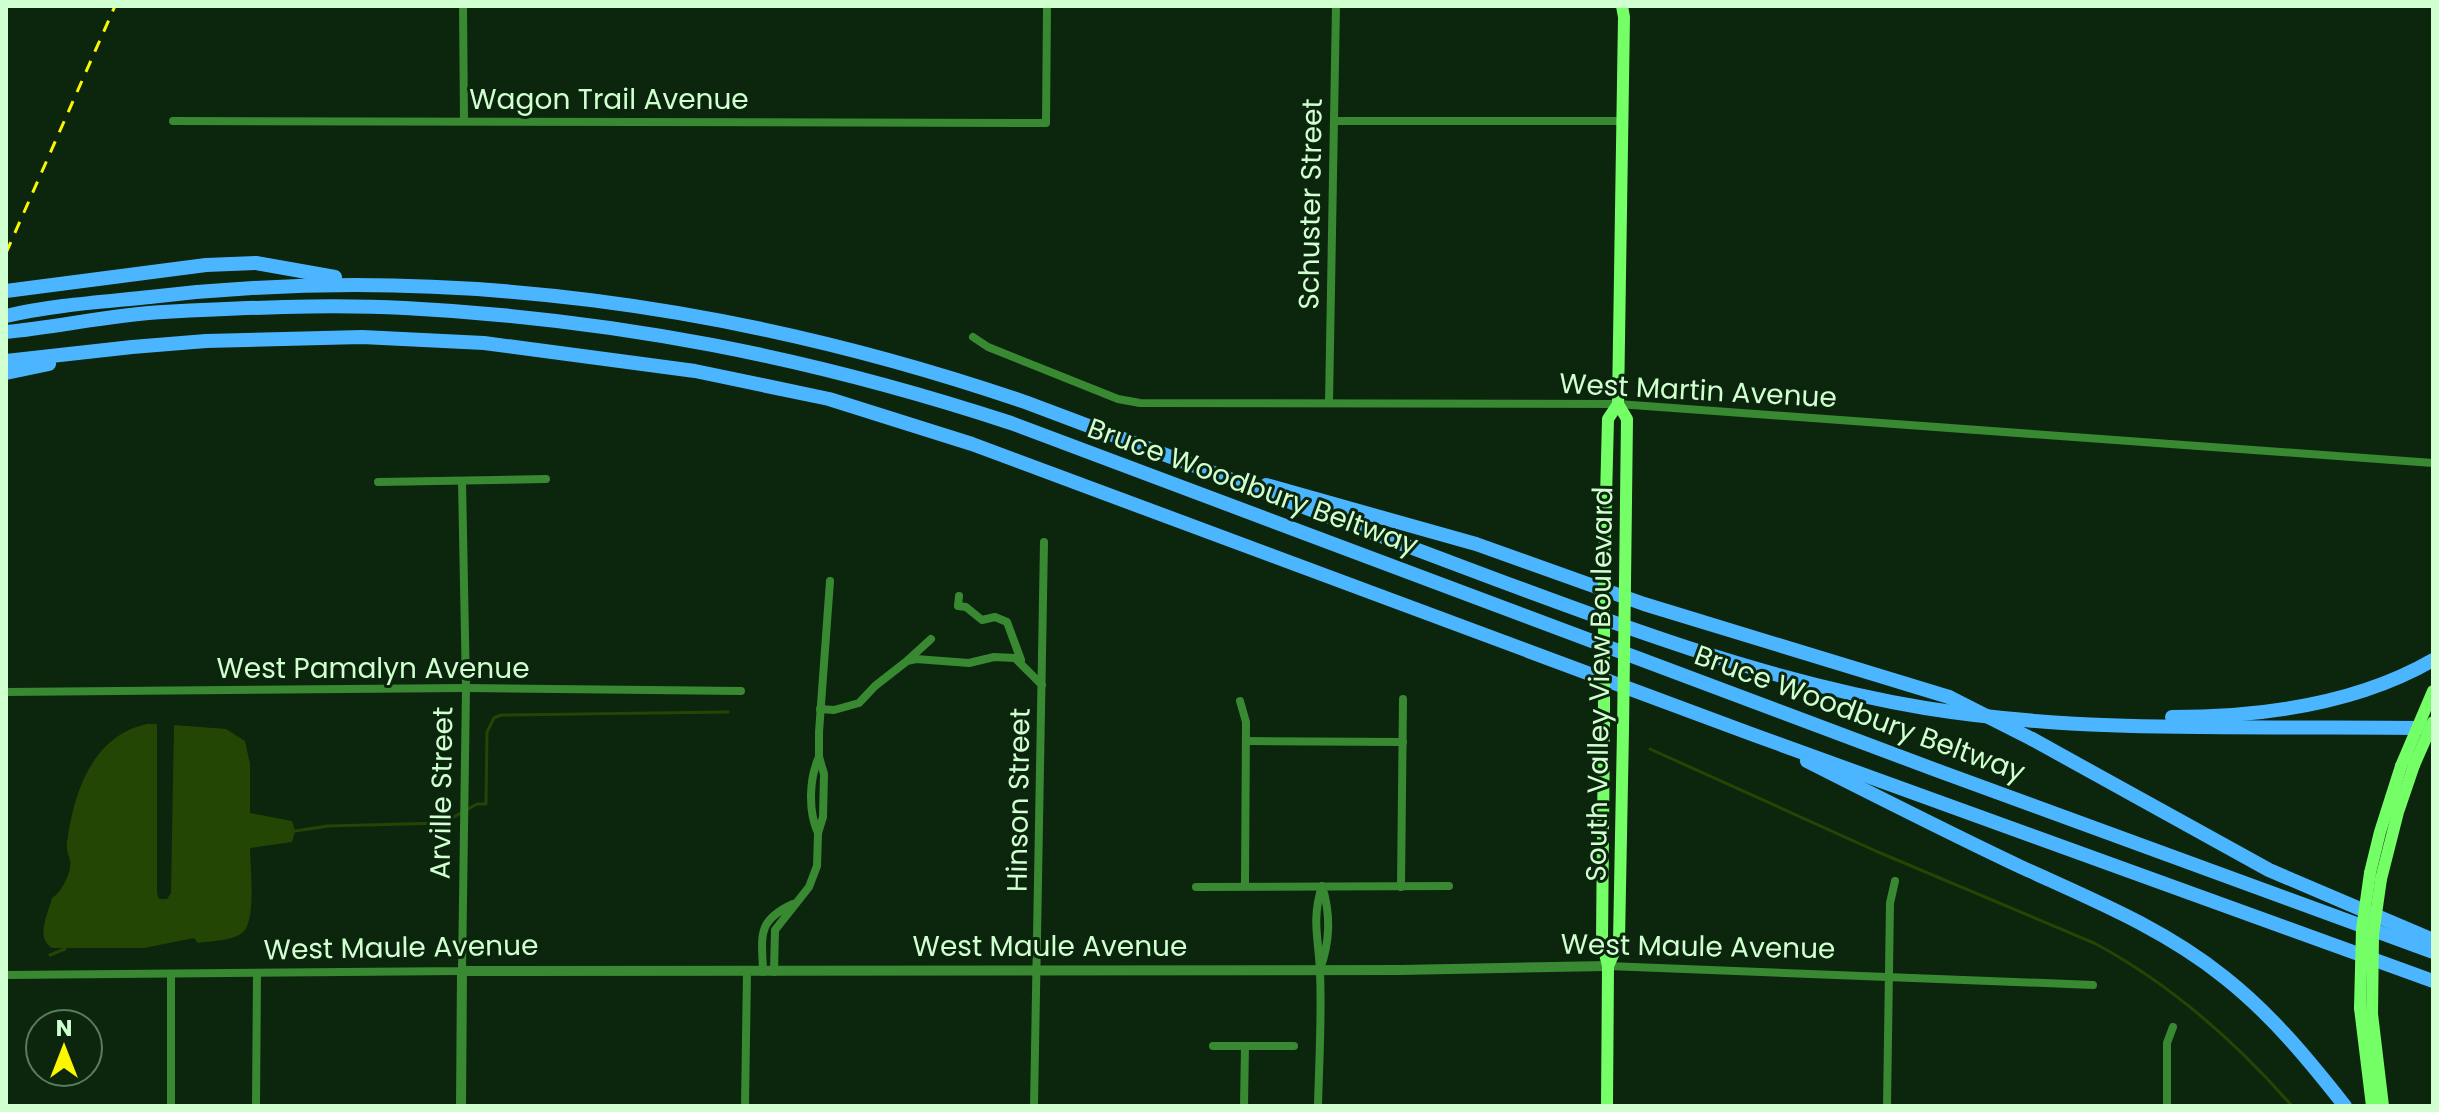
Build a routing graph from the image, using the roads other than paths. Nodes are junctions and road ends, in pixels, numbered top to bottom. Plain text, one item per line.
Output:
1 (463, 6) edge
2 (1047, 6) edge
3 (1336, 6) edge
4 (1624, 10) edge
5 (173, 121) dead end
6 (464, 121) junction
7 (1334, 121) junction
8 (1622, 121) junction
9 (378, 285) junction
10 (6, 291) edge
11 (6, 316) edge
12 (6, 332) edge
13 (973, 337) dead end
14 (107, 350) junction
15 (6, 361) edge
16 (6, 373) edge
17 (1329, 403) junction
18 (1618, 404) junction
19 (1185, 463) junction
20 (2433, 463) edge
21 (546, 479) dead end
22 (462, 481) junction
23 (378, 482) dead end
24 (1044, 542) dead end
25 (830, 581) dead end
26 (959, 596) dead end
27 (931, 639) dead end
28 (2433, 660) edge
29 (907, 661) junction
30 (1023, 664) junction
31 (1042, 685) junction
32 (466, 688) junction
33 (741, 691) dead end
34 (2433, 691) edge
35 (6, 692) edge
36 (1403, 699) dead end
37 (1240, 701) dead end
38 (820, 709) junction
39 (2028, 720) junction
40 (2433, 722) edge
41 (2433, 729) edge
42 (1754, 735) junction
43 (1246, 741) junction
44 (1403, 742) junction
45 (2407, 766) junction
46 (1895, 881) dead end
47 (1245, 885) junction
48 (1322, 886) junction
49 (1449, 886) dead end
50 (1196, 887) dead end
51 (1401, 887) junction
52 (2433, 940) edge
53 (2433, 952) edge
54 (1608, 966) junction
55 (1037, 970) junction
56 (1320, 970) junction
57 (462, 971) junction
58 (747, 972) junction
59 (768, 972) junction
60 (257, 973) junction
61 (171, 974) junction
62 (6, 975) edge
63 (1888, 975) junction
64 (2433, 984) edge
65 (2093, 985) dead end
66 (2366, 1011) junction
67 (2173, 1027) dead end
68 (1213, 1046) dead end
69 (1245, 1046) junction
70 (1294, 1046) dead end
71 (2371, 1100) edge
72 (171, 1106) edge
73 (256, 1106) edge
74 (461, 1106) edge
75 (745, 1106) edge
76 (1034, 1106) edge
77 (1244, 1106) edge
78 (1318, 1106) edge
79 (1607, 1106) edge
80 (1887, 1106) edge
81 (2167, 1106) edge
82 (2345, 1106) edge
83 (2383, 1106) edge

1 - 6 street
2 - 6 street, Wagon Trail Avenue
3 - 7 street, Schuster Street
4 - 8 main road, South Valley View Boulevard
5 - 6 street, Wagon Trail Avenue
7 - 8 street
7 - 17 street, Schuster Street
8 - 18 main road, South Valley View Boulevard
9 - 10 highway
9 - 11 highway
9 - 19 highway
12 - 53 highway, Bruce Woodbury Beltway
13 - 17 street, West Martin Avenue
14 - 15 highway, Bruce Woodbury Beltway
14 - 16 highway
14 - 42 highway, Bruce Woodbury Beltway
17 - 18 street, West Martin Avenue
18 - 20 street, West Martin Avenue
18 - 54 main road, South Valley View Boulevard, bridge
18 - 54 main road, South Valley View Boulevard, bridge
19 - 39 highway
19 - 52 highway, bridge
21 - 22 street
22 - 23 street
22 - 32 street, Arville Street
24 - 31 street, Hinson Street
25 - 38 street
26 - 30 street
27 - 29 street
28 - 39 highway
29 - 30 street
29 - 38 street
30 - 31 street
31 - 55 street, Hinson Street
32 - 33 street, West Pamalyn Avenue
32 - 35 street, West Pamalyn Avenue
32 - 57 street, Arville Street
34 - 45 main road, bridge
36 - 44 street
37 - 43 street
38 - 59 street
39 - 41 highway
40 - 45 main road, bridge
42 - 64 highway, Bruce Woodbury Beltway
42 - 82 highway
43 - 44 street
43 - 47 street
44 - 51 street
45 - 66 main road, bridge
46 - 63 street
47 - 48 street
47 - 50 street
48 - 51 street
48 - 56 street
49 - 51 street
54 - 56 street, West Maule Avenue
54 - 63 street, West Maule Avenue
54 - 79 main road, South Valley View Boulevard
55 - 56 street, West Maule Avenue
55 - 59 street, West Maule Avenue
55 - 76 street, Hinson Street
56 - 78 street
57 - 58 street, West Maule Avenue
57 - 60 street, West Maule Avenue
57 - 74 street, Arville Street
58 - 59 street, West Maule Avenue
58 - 75 street
60 - 61 street, West Maule Avenue
60 - 73 street
61 - 62 street, West Maule Avenue
61 - 72 street
63 - 65 street, West Maule Avenue
63 - 80 street
66 - 71 main road
66 - 83 main road
67 - 81 street
68 - 69 street
69 - 70 street
69 - 77 street

